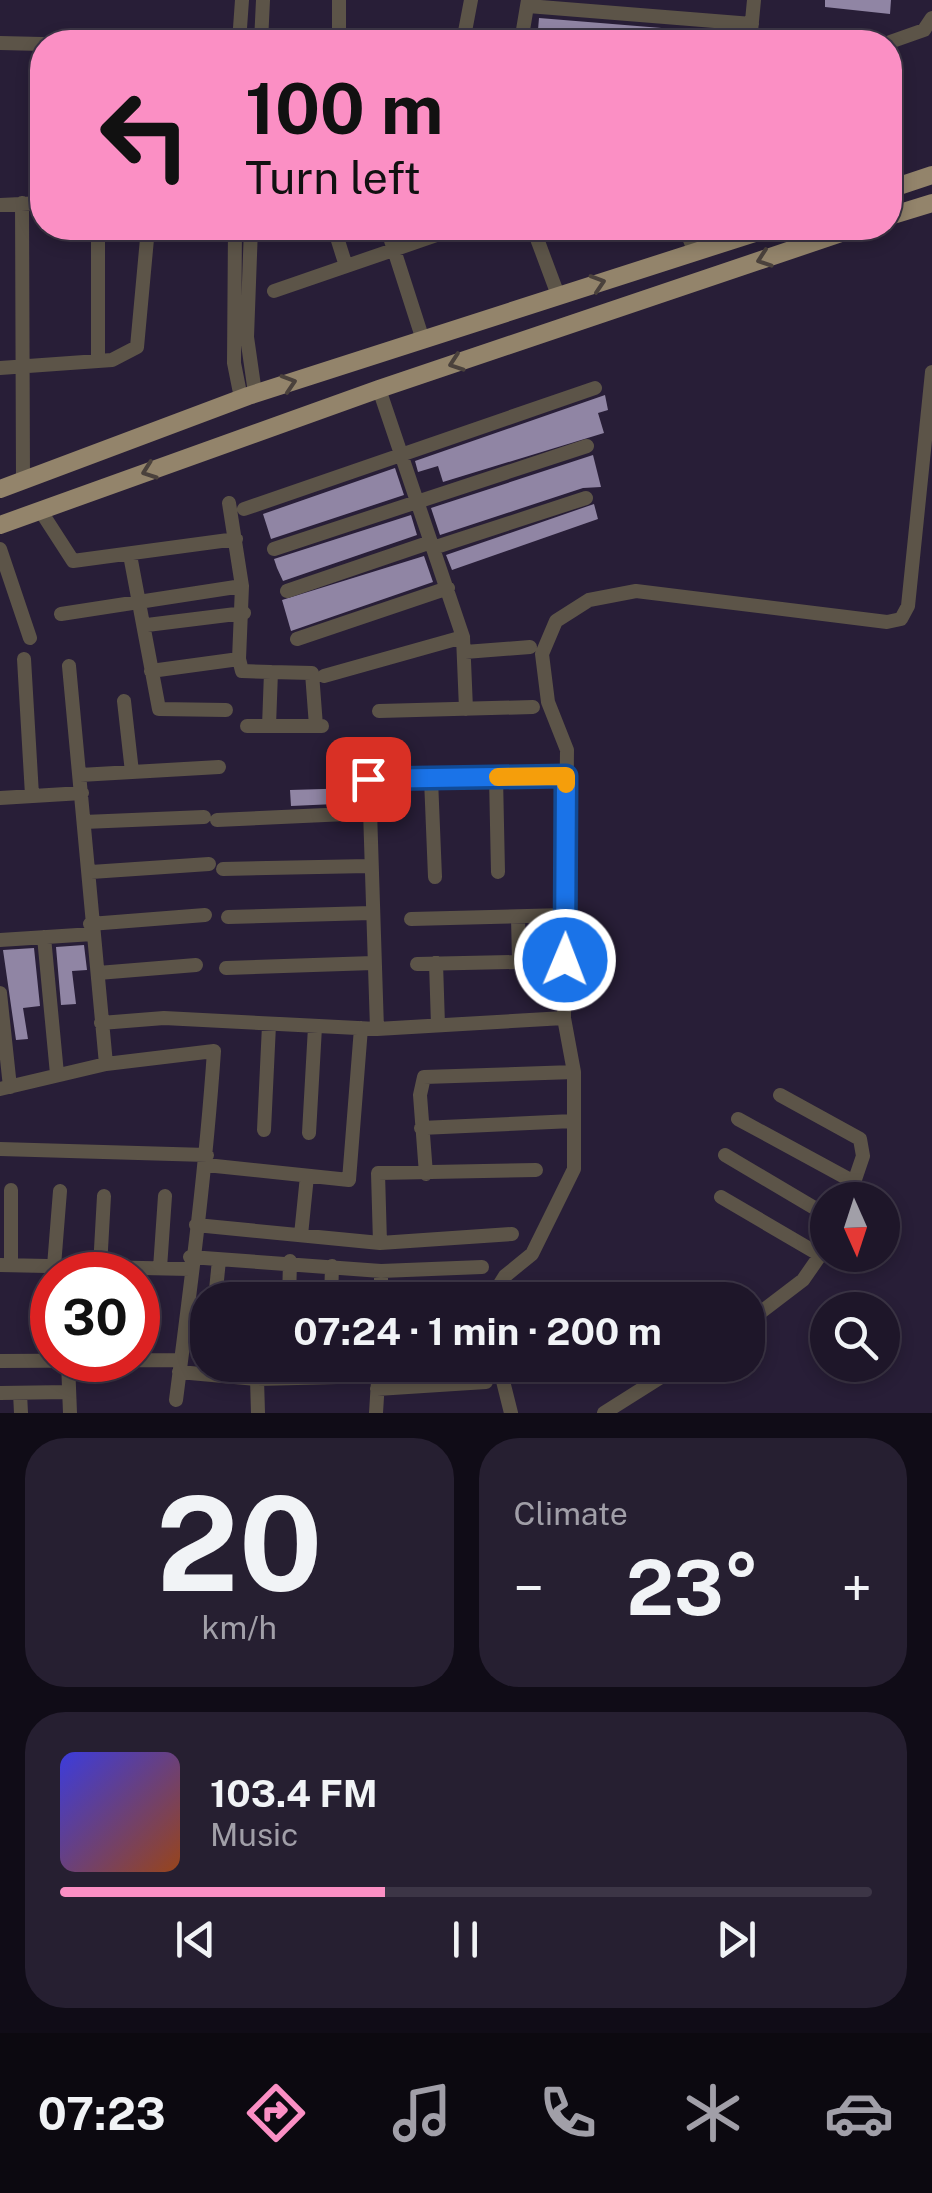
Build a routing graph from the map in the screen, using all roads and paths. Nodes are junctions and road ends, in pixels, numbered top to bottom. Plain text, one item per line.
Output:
1 (242, 0) edge
2 (263, 0) edge
3 (339, 0) edge
4 (472, 0) edge
5 (754, 0) edge
6 (528, 3) edge
7 (932, 18) edge
8 (752, 24) junction
9 (241, 30) edge
10 (262, 30) edge
11 (338, 30) edge
12 (465, 30) edge
13 (523, 30) edge
14 (751, 30) edge
15 (902, 38) edge
16 (0, 43) edge
17 (30, 44) edge
18 (932, 176) edge
19 (902, 185) edge
20 (22, 203) junction
21 (30, 203) edge
22 (932, 203) edge
23 (0, 205) edge
24 (902, 212) edge
25 (98, 240) edge
26 (147, 240) edge
27 (236, 240) edge
28 (250, 240) edge
29 (338, 240) edge
30 (391, 240) edge
31 (423, 240) edge
32 (537, 240) edge
33 (690, 240) edge
34 (732, 240) edge
35 (820, 240) edge
36 (394, 250) junction
37 (694, 252) junction
38 (346, 266) junction
39 (274, 291) dead end
40 (558, 296) junction
41 (423, 340) junction
42 (98, 361) junction
43 (23, 365) junction
44 (0, 368) edge
45 (932, 372) edge
46 (594, 388) dead end
47 (379, 389) junction
48 (248, 396) junction
49 (587, 446) dead end
50 (400, 454) junction
51 (23, 480) junction
52 (0, 489) edge
53 (926, 489) edge
54 (586, 498) dead end
55 (414, 501) junction
56 (229, 504) dead end
57 (244, 509) dead end
58 (40, 510) junction
59 (0, 524) edge
60 (236, 539) junction
61 (432, 545) junction
62 (0, 548) edge
63 (274, 549) dead end
64 (130, 554) junction
65 (242, 586) junction
66 (448, 588) junction
67 (287, 591) dead end
68 (143, 602) junction
69 (244, 612) junction
70 (61, 614) dead end
71 (147, 625) junction
72 (30, 638) dead end
73 (297, 639) dead end
74 (464, 644) junction
75 (530, 648) dead end
76 (24, 659) dead end
77 (239, 659) junction
78 (69, 666) dead end
79 (151, 671) junction
80 (271, 672) junction
81 (324, 676) dead end
82 (124, 701) dead end
83 (532, 706) dead end
84 (226, 710) dead end
85 (466, 710) junction
86 (378, 711) dead end
87 (246, 726) dead end
88 (269, 726) junction
89 (220, 767) dead end
90 (132, 772) junction
91 (80, 775) junction
92 (566, 776) junction
93 (496, 777) junction
94 (432, 780) junction
95 (82, 792) junction
96 (32, 796) junction
97 (0, 798) edge
98 (369, 813) junction
99 (84, 822) junction
100 (369, 866) junction
101 (91, 872) junction
102 (498, 872) dead end
103 (435, 877) dead end
104 (371, 913) junction
105 (205, 915) dead end
106 (566, 916) junction
107 (228, 917) dead end
108 (518, 917) junction
109 (411, 919) dead end
110 (92, 929) junction
111 (44, 937) junction
112 (0, 940) edge
113 (565, 960) junction
114 (372, 962) junction
115 (519, 962) junction
116 (436, 963) junction
117 (417, 964) dead end
118 (196, 965) dead end
119 (226, 968) dead end
120 (98, 972) junction
121 (0, 993) edge
122 (564, 1018) junction
123 (101, 1023) junction
124 (269, 1024) junction
125 (438, 1025) junction
126 (315, 1027) junction
127 (369, 1028) junction
128 (106, 1064) junction
129 (574, 1072) junction
130 (57, 1074) junction
131 (5, 1088) edge
132 (780, 1095) dead end
133 (738, 1118) dead end
134 (573, 1121) junction
135 (421, 1128) junction
136 (264, 1130) dead end
137 (309, 1132) dead end
138 (0, 1149) edge
139 (724, 1155) dead end
140 (207, 1160) junction
141 (536, 1170) dead end
142 (426, 1174) junction
143 (307, 1176) junction
144 (854, 1182) joint
145 (11, 1190) dead end
146 (60, 1191) dead end
147 (104, 1196) dead end
148 (165, 1196) dead end
149 (721, 1197) dead end
150 (810, 1205) edge
151 (196, 1225) junction
152 (512, 1234) dead end
153 (301, 1235) junction
154 (810, 1242) edge
155 (380, 1243) junction
156 (55, 1252) edge
157 (101, 1252) edge
158 (220, 1260) junction
159 (290, 1262) junction
160 (190, 1263) junction
161 (6, 1265) edge
162 (332, 1266) junction
163 (482, 1266) dead end
164 (160, 1268) joint
165 (381, 1270) junction
166 (810, 1270) edge
167 (217, 1282) edge
168 (289, 1282) edge
169 (332, 1282) edge
170 (381, 1282) edge
171 (501, 1282) edge
172 (765, 1309) edge
173 (0, 1362) edge
174 (30, 1362) edge
175 (160, 1365) edge
176 (180, 1366) junction
177 (190, 1367) edge
178 (67, 1382) edge
179 (258, 1382) edge
180 (378, 1382) edge
181 (503, 1382) edge
182 (653, 1382) edge
183 (69, 1392) junction
184 (20, 1393) junction
185 (0, 1394) edge
186 (176, 1400) dead end
187 (21, 1413) edge
188 (70, 1413) edge
189 (258, 1413) edge
190 (376, 1413) edge
191 (511, 1413) edge
192 (604, 1413) edge

1 - 9 street
2 - 10 street
3 - 11 street
4 - 12 street
5 - 8 street
6 - 8 street
6 - 13 street
7 - 15 street
8 - 14 street
16 - 17 street
18 - 19 main road
20 - 21 street
20 - 23 street
20 - 43 street
22 - 24 main road
25 - 42 street
26 - 42 street
27 - 48 street
28 - 48 street
29 - 38 street
30 - 36 street
31 - 36 street
32 - 40 street
33 - 37 street
34 - 37 main road
35 -> 47 main road
36 - 38 street
36 - 41 street
40 -> 37 main road
38 - 39 street
40 - 41 main road
48 -> 41 main road
42 - 43 street
43 - 44 street
43 - 51 street
45 - 53 street
46 - 50 street
47 - 50 street
47 -> 58 main road
48 - 51 main road
49 - 55 street
50 - 55 street
50 - 57 street
51 - 52 main road
53 - 92 street
54 - 61 street
55 - 61 street
55 - 63 street
56 - 60 street
58 - 59 main road
58 - 64 street
60 - 64 street
60 - 65 street
61 - 66 street
61 - 67 street
62 - 72 street
64 - 68 street
65 - 68 street
65 - 69 street
66 - 73 street
66 - 74 street
68 - 70 street
68 - 71 street
69 - 71 street
69 - 77 street
71 - 79 street
74 - 75 street
74 - 81 street
74 - 85 street
76 - 96 street
77 - 79 street
77 - 80 street
78 - 91 street
79 - 84 street
80 - 88 street
80 - 88 street
82 - 90 street
83 - 85 street
85 - 86 street
87 - 88 street
89 - 90 street
90 - 91 street
91 - 95 street
92 - 93 street
92 - 106 street
93 - 94 street
93 - 102 street
94 - 98 street
94 - 103 street
95 - 96 street
95 - 99 street
96 - 97 street
98 - 99 street
98 - 100 street
99 - 101 street
100 - 101 street
100 - 104 street
101 - 110 street
104 - 107 street
104 - 114 street
105 - 110 street
106 - 108 street
106 - 113 street
108 - 109 street
108 - 115 street
110 - 111 street
110 - 120 street
111 - 112 street
111 - 130 street
113 - 115 street
113 - 122 street
114 - 119 street
114 - 127 street
115 - 116 street
116 - 117 street
116 - 125 street
118 - 120 street
120 - 123 street
121 - 131 street
122 - 125 street
122 - 129 street
123 - 124 street
123 - 128 street
124 - 126 street
124 - 136 street
125 - 127 street
126 - 127 street
126 - 137 street
127 - 143 street
128 - 130 street
128 - 140 street
129 - 134 street
129 - 135 street
130 - 131 street
132 - 144 street
133 - 144 street
134 - 135 street
134 - 171 street
135 - 142 street
138 - 140 street
139 - 150 street
140 - 143 street
140 - 151 street
141 - 142 street
142 - 155 street
143 - 153 street
145 - 161 street
146 - 156 street
147 - 157 street
148 - 164 street
149 - 154 street
151 - 153 street
151 - 160 street
152 - 155 street
153 - 155 street
158 - 159 street
158 - 160 street
158 - 167 street
159 - 162 street
159 - 168 street
160 - 164 street
160 - 176 street
162 - 165 street
162 - 169 street
163 - 165 street
165 - 170 street
166 - 172 street
173 - 174 street
175 - 176 street
176 - 177 street
176 - 186 street
178 - 183 street
179 - 189 street
180 - 190 street
181 - 191 street
182 - 192 street
183 - 184 street
183 - 188 street
184 - 185 street
184 - 187 street

